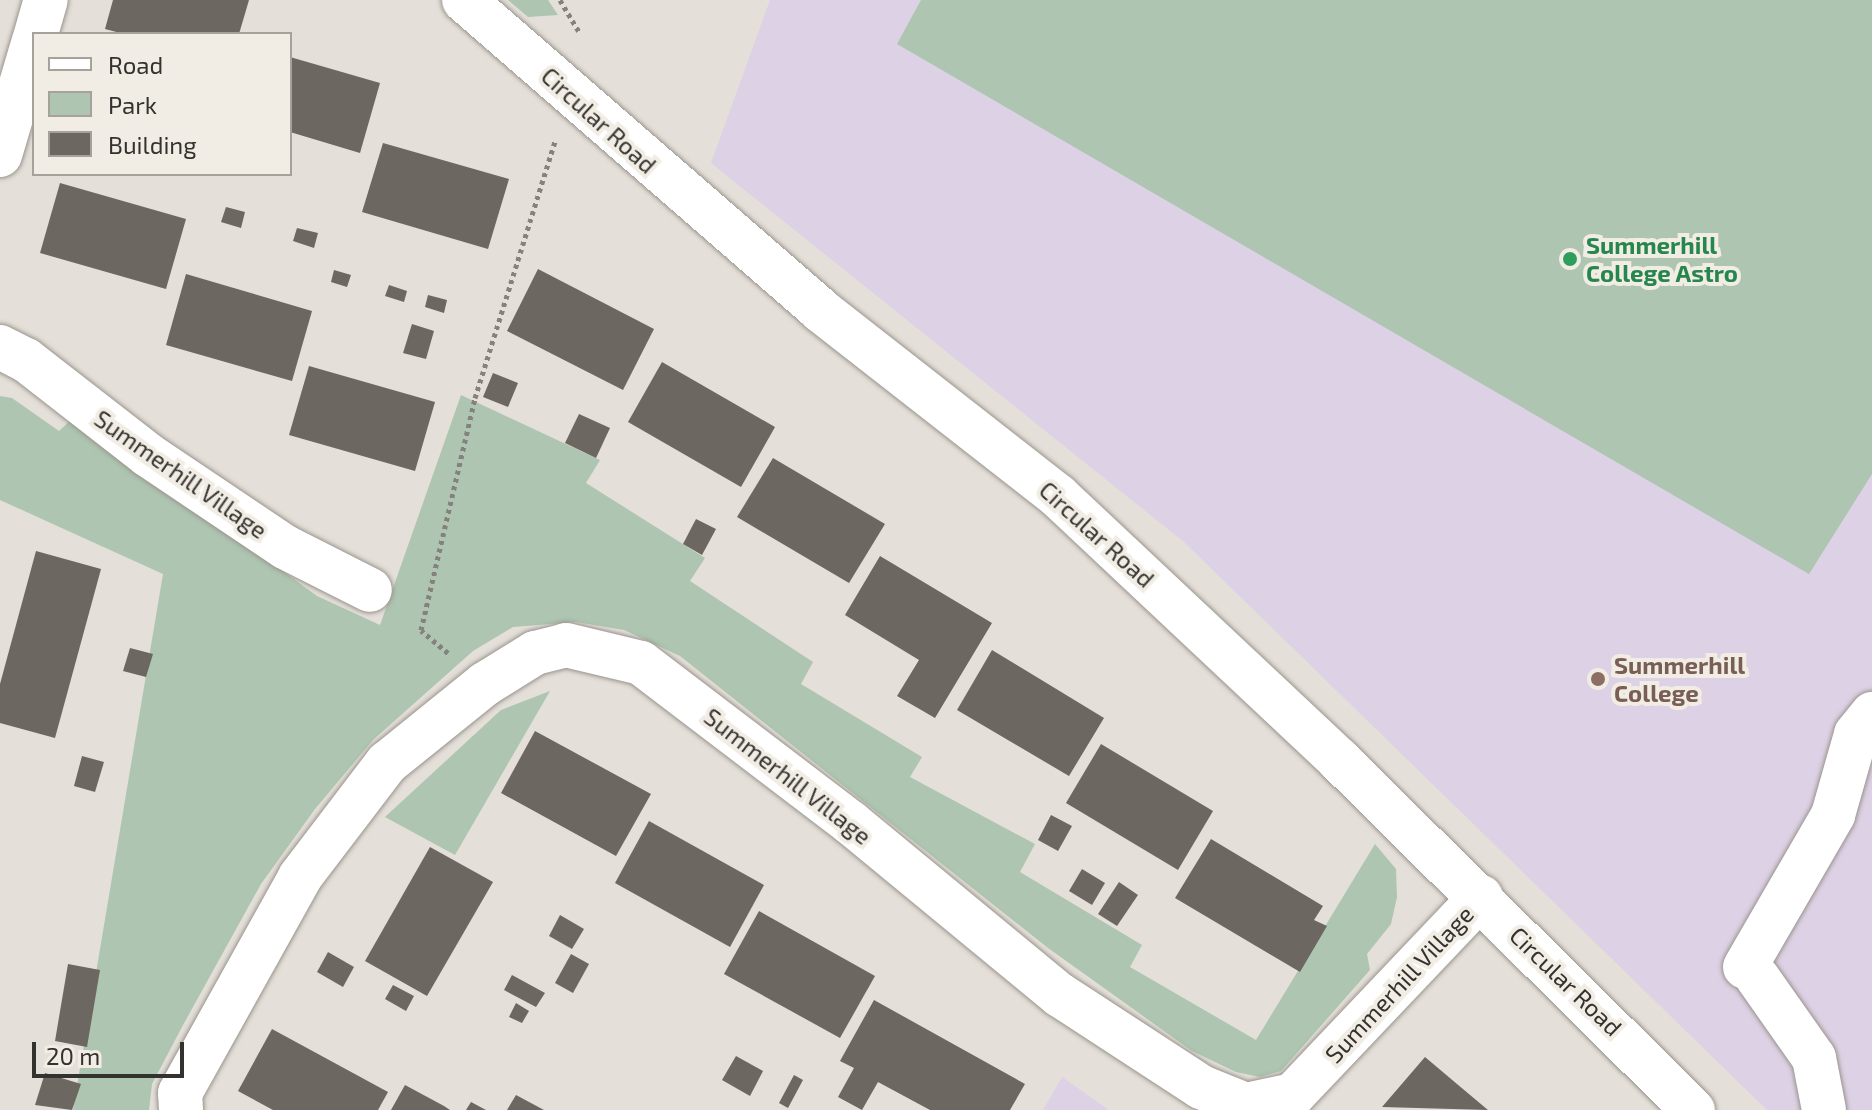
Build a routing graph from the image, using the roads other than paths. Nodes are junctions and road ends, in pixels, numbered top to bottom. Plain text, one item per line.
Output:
1 (46, 0) edge
2 (464, 0) edge
3 (36, 32) edge
4 (32, 47) edge
5 (0, 155) edge
6 (0, 347) edge
7 (370, 590) dead end
8 (1872, 714) edge
9 (1481, 897) junction
10 (181, 1110) edge
11 (1693, 1110) edge
12 (1824, 1110) edge

1 - 3 street
2 - 9 street, Circular Road
4 - 5 street
6 - 7 street, Summerhill Village
8 - 12 street
9 - 10 street, Summerhill Village
9 - 11 street, Circular Road

